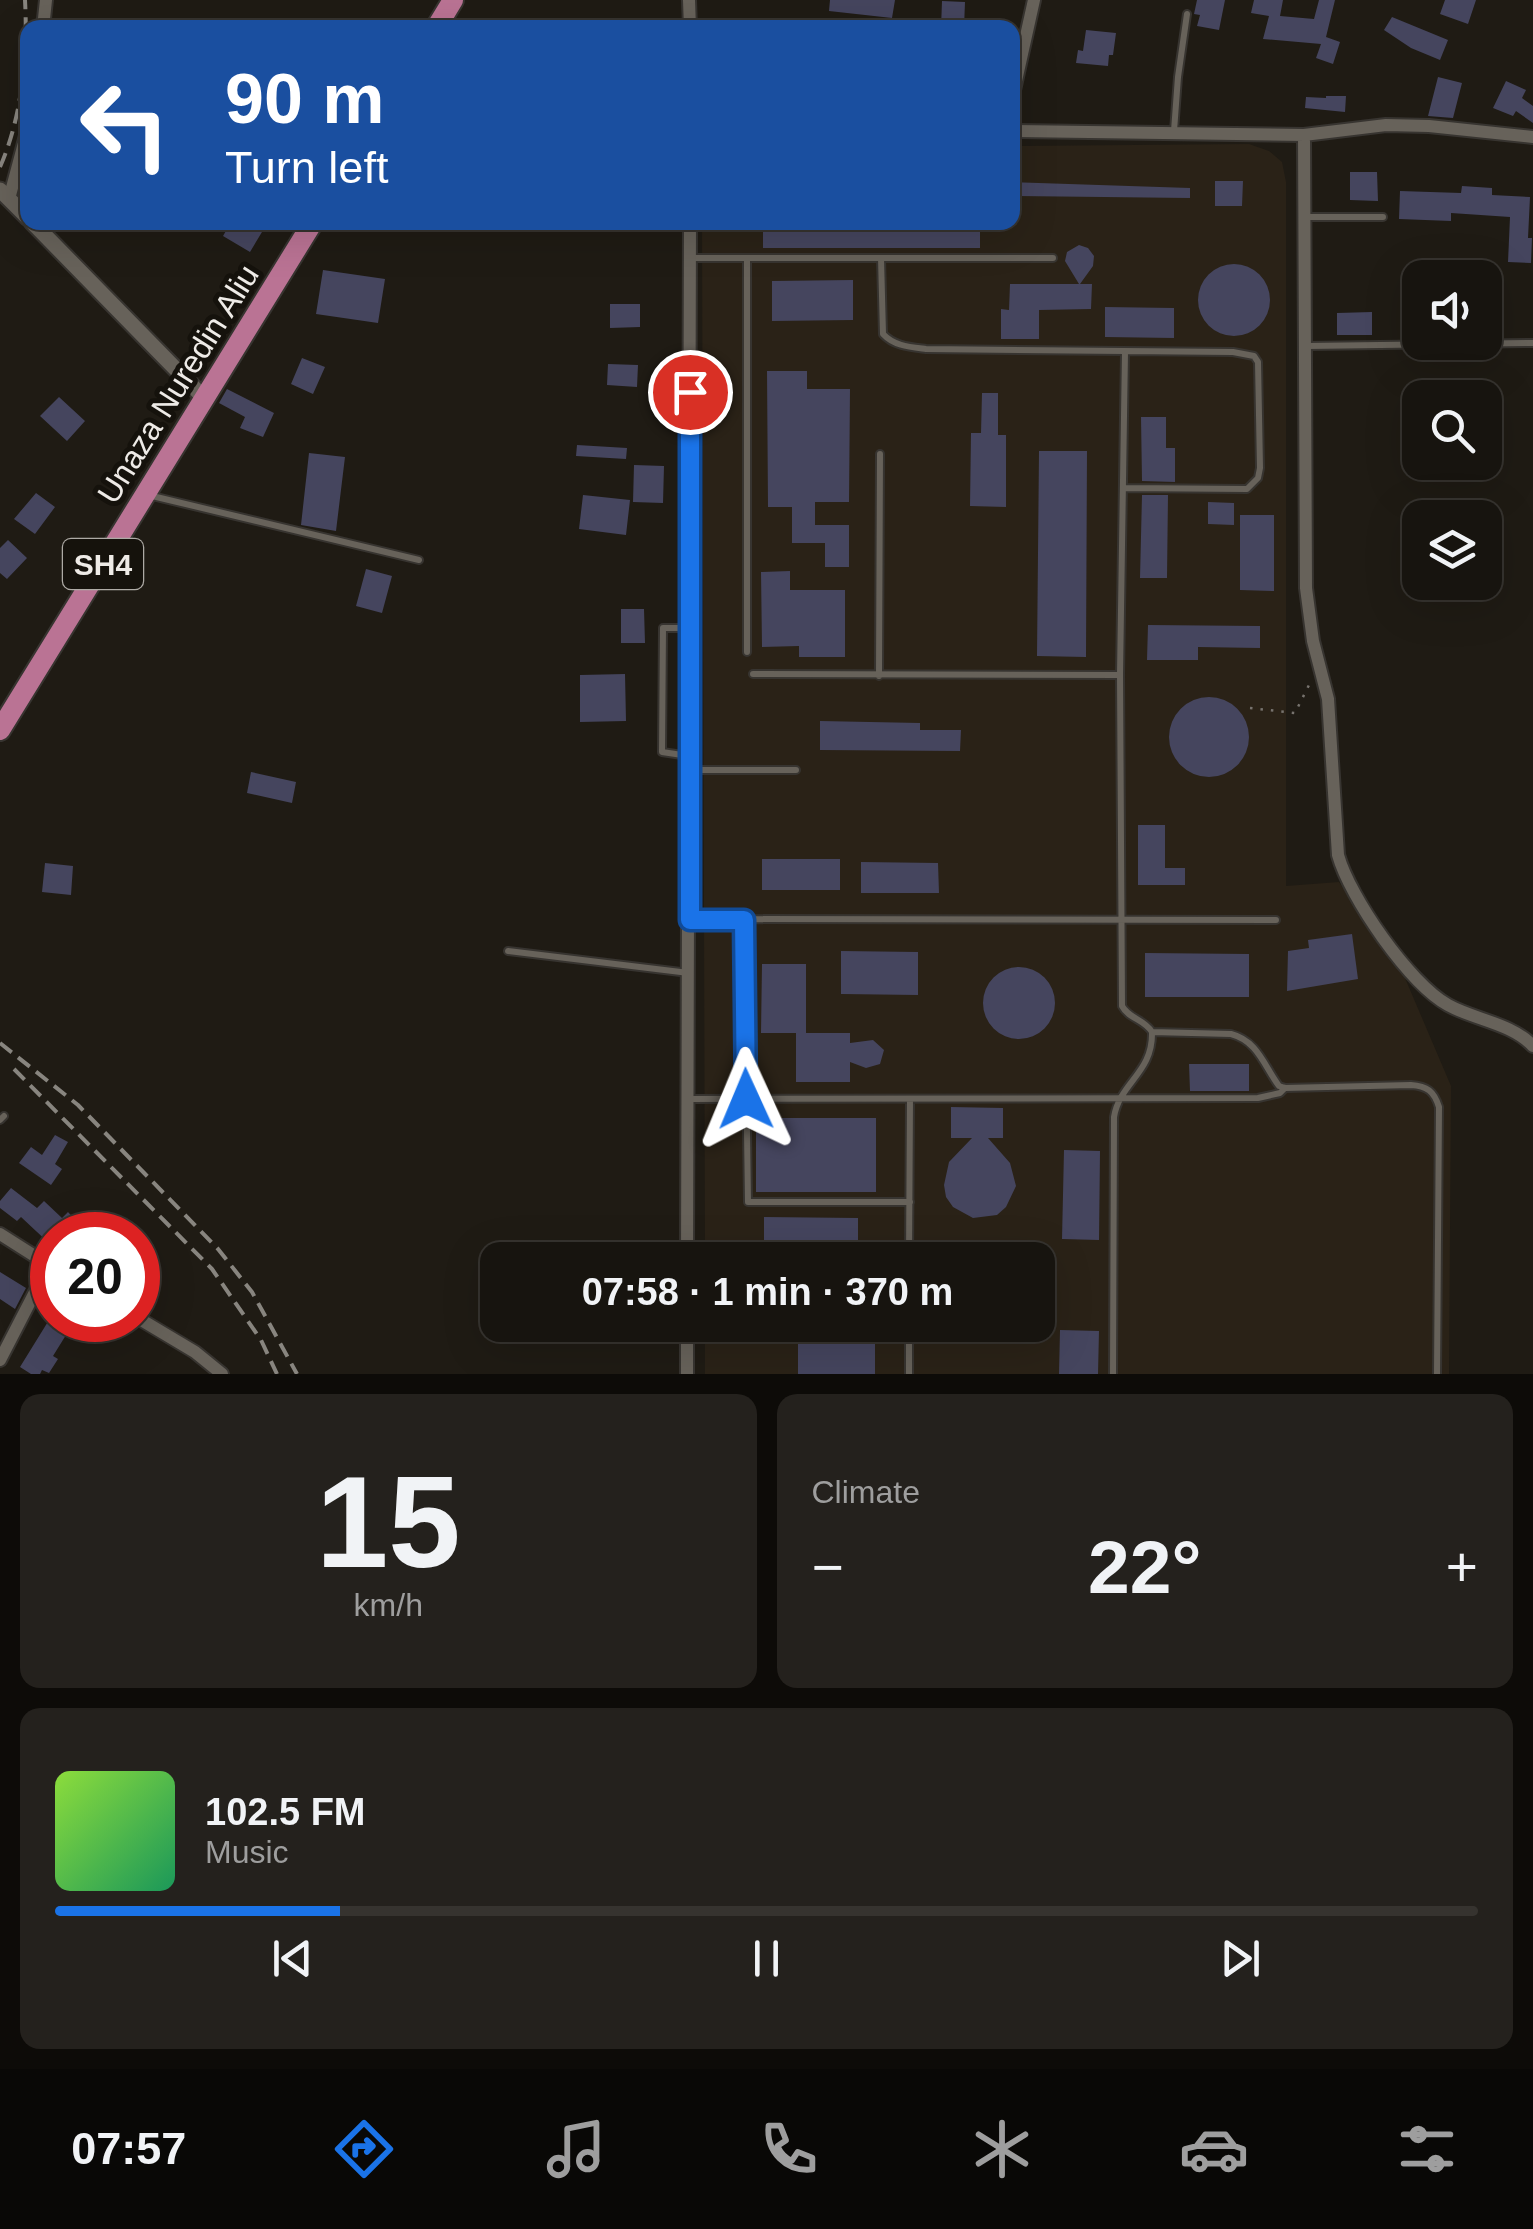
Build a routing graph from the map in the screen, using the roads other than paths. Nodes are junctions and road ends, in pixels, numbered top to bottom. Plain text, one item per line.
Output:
1 (1034, 0) edge
2 (1187, 14) dead end
3 (1020, 63) edge
4 (1020, 131) edge
5 (1174, 134) junction
6 (1304, 135) junction
7 (1533, 137) edge
8 (20, 150) edge
9 (4, 195) edge
10 (1304, 217) junction
11 (1383, 217) dead end
12 (40, 230) edge
13 (308, 230) edge
14 (690, 230) edge
15 (690, 258) junction
16 (747, 258) junction
17 (882, 258) junction
18 (1054, 258) dead end
19 (1533, 344) edge
20 (1306, 346) junction
21 (1125, 352) junction
22 (205, 399) junction
23 (880, 454) dead end
24 (1125, 488) junction
25 (146, 495) junction
26 (419, 560) dead end
27 (690, 628) junction
28 (747, 652) dead end
29 (753, 674) dead end
30 (1120, 675) junction
31 (879, 676) junction
32 (0, 730) edge
33 (690, 763) junction
34 (796, 770) dead end
35 (690, 920) junction
36 (744, 920) junction
37 (1122, 920) junction
38 (1276, 920) dead end
39 (508, 951) dead end
40 (690, 973) junction
41 (1152, 1032) junction
42 (1531, 1040) edge
43 (1284, 1088) junction
44 (688, 1098) junction
45 (1120, 1098) junction
46 (746, 1099) junction
47 (910, 1099) junction
48 (910, 1202) junction
49 (0, 1234) edge
50 (688, 1242) edge
51 (910, 1242) edge
52 (30, 1253) edge
53 (30, 1305) edge
54 (160, 1331) edge
55 (687, 1342) edge
56 (910, 1342) edge
57 (0, 1360) edge
58 (222, 1374) edge
59 (687, 1374) edge
60 (910, 1374) edge
61 (1113, 1374) edge
62 (1437, 1374) edge

1 - 3 street
2 - 5 lane
4 - 5 street
5 - 6 street
6 - 7 street
6 - 10 street
8 - 9 street
10 - 11 lane
10 - 20 street
12 - 22 street
13 - 22 main road, Unaza Nuredin Aliu / SH4
14 - 15 street
15 - 16 lane
15 - 27 street
16 - 17 lane
16 - 28 lane
17 - 18 lane
17 - 21 lane
19 - 20 lane
20 - 42 street
21 - 24 lane
21 - 24 lane
22 - 25 main road, Unaza Nuredin Aliu / SH4
23 - 31 lane
24 - 30 lane
25 - 26 lane
25 - 32 main road, Unaza Nuredin Aliu / SH4
27 - 33 street
27 - 33 lane
29 - 31 lane
30 - 31 lane
30 - 37 lane
33 - 34 lane
33 - 35 street
35 - 36 lane
35 - 40 street
36 - 37 lane
36 - 46 lane
37 - 38 lane
37 - 41 lane
39 - 40 lane
40 - 44 street
41 - 43 lane
41 - 45 lane
43 - 45 lane
43 - 62 lane
44 - 46 lane
44 - 50 street
45 - 47 lane
45 - 61 lane
46 - 47 lane
46 - 48 lane
47 - 48 lane
48 - 51 lane
49 - 52 street
53 - 57 street
54 - 58 street
55 - 59 street
56 - 60 lane

